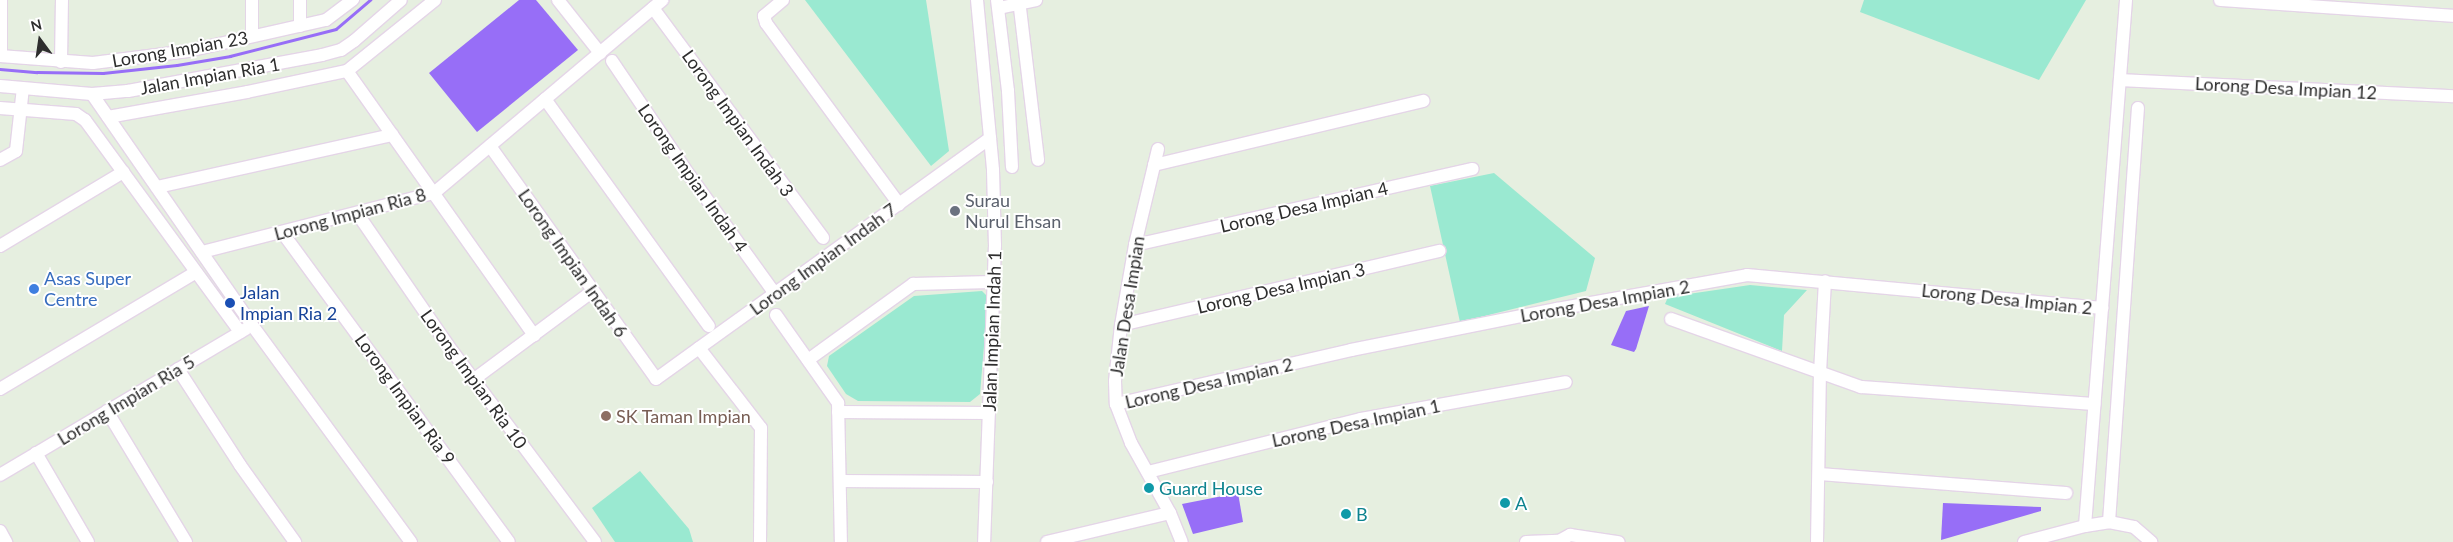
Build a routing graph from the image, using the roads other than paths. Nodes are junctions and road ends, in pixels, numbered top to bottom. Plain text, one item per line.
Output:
1 (1, 0) edge
2 (62, 0) edge
3 (252, 0) edge
4 (300, 0) edge
5 (352, 0) edge
6 (401, 0) edge
7 (435, 0) edge
8 (558, 0) edge
9 (783, 0) edge
10 (977, 0) edge
11 (1036, 0) edge
12 (2126, 0) edge
13 (2220, 0) edge
14 (1020, 2) edge
15 (658, 4) edge
16 (998, 4) edge
17 (2337, 4) edge
18 (2453, 16) edge
19 (300, 26) junction
20 (252, 36) junction
21 (600, 53) junction
22 (0, 56) edge
23 (612, 61) dead end
24 (62, 62) junction
25 (347, 71) junction
26 (2120, 80) junction
27 (0, 86) edge
28 (23, 88) junction
29 (92, 94) junction
30 (2453, 96) edge
31 (545, 99) junction
32 (1423, 101) dead end
33 (0, 108) edge
34 (2138, 108) dead end
35 (21, 110) junction
36 (108, 116) junction
37 (392, 134) junction
38 (990, 138) junction
39 (490, 146) junction
40 (1158, 148) dead end
41 (0, 160) edge
42 (1038, 160) dead end
43 (1154, 165) junction
44 (1012, 167) dead end
45 (1473, 169) dead end
46 (122, 172) junction
47 (157, 187) junction
48 (434, 193) junction
49 (899, 204) junction
50 (357, 213) junction
51 (282, 232) junction
52 (823, 238) dead end
53 (1135, 245) junction
54 (0, 246) edge
55 (202, 252) junction
56 (1440, 252) dead end
57 (196, 272) junction
58 (994, 282) junction
59 (1825, 282) junction
60 (593, 291) junction
61 (775, 294) junction
62 (2102, 308) junction
63 (776, 315) dead end
64 (1670, 319) dead end
65 (252, 325) junction
66 (1121, 325) junction
67 (709, 326) dead end
68 (240, 332) junction
69 (534, 335) junction
70 (699, 348) junction
71 (808, 360) junction
72 (178, 369) junction
73 (1820, 373) junction
74 (656, 379) joint
75 (473, 380) junction
76 (1566, 382) dead end
77 (0, 388) edge
78 (1116, 404) junction
79 (2094, 404) junction
80 (107, 411) junction
81 (838, 412) junction
82 (989, 413) junction
83 (36, 453) junction
84 (1148, 472) junction
85 (0, 474) edge
86 (1819, 474) junction
87 (840, 481) junction
88 (986, 482) junction
89 (2066, 493) dead end
90 (1170, 513) junction
91 (2110, 522) junction
92 (2085, 526) junction
93 (0, 531) edge
94 (6, 542) edge
95 (88, 542) edge
96 (186, 542) edge
97 (295, 542) edge
98 (411, 542) edge
99 (509, 542) edge
100 (595, 542) edge
101 (760, 542) edge
102 (841, 542) edge
103 (984, 542) edge
104 (1047, 542) edge
105 (1182, 542) edge
106 (1526, 542) edge
107 (1618, 542) edge
108 (1817, 542) edge
109 (2024, 542) edge
110 (2151, 542) edge

1 - 22 street
2 - 24 street
3 - 20 street
4 - 19 street
5 - 19 street, Lorong Impian 23
6 - 29 street, Jalan Impian Ria 1
7 - 25 street, Jalan Impian Ria 1
8 - 21 street
9 - 49 street
10 - 38 street, Jalan Impian Indah 1
11 - 14 street
12 - 26 street, Lorong Desa Impian 2
13 - 17 street
14 - 16 street
14 - 42 street
15 - 21 street, Lorong Impian Ria 8
15 - 52 street, Lorong Impian Indah 3
16 - 44 street
17 - 18 street
19 - 20 street, Lorong Impian 23
20 - 24 street, Lorong Impian 23
21 - 31 street, Lorong Impian Ria 8
22 - 24 street, Lorong Impian 23
23 - 61 street, Lorong Impian Indah 4
25 - 36 street, Jalan Impian Ria 1
25 - 37 street
26 - 30 street, Lorong Desa Impian 12
26 - 62 street, Lorong Desa Impian 2
27 - 28 street, Jalan Impian Ria 1
28 - 29 street, Jalan Impian Ria 1
28 - 35 street
29 - 36 street
31 - 39 street, Lorong Impian Ria 8
31 - 67 street
32 - 43 street
33 - 35 street
34 - 91 street
35 - 41 street
35 - 46 street
36 - 47 street
37 - 47 street
37 - 48 street
38 - 49 street, Lorong Impian Indah 7
38 - 58 street, Jalan Impian Indah 1
39 - 48 street, Lorong Impian Ria 8
39 - 60 street, Lorong Impian Indah 6
40 - 43 street, Jalan Desa Impian
43 - 53 street, Jalan Desa Impian
45 - 53 street, Lorong Desa Impian 4
46 - 54 street
46 - 57 street
47 - 55 street
48 - 50 street, Lorong Impian Ria 8
48 - 69 street
49 - 61 street, Lorong Impian Indah 7
50 - 51 street, Lorong Impian Ria 8
50 - 75 street, Lorong Impian Ria 10
51 - 55 street, Lorong Impian Ria 8
51 - 99 street, Lorong Impian Ria 9
53 - 66 street, Jalan Desa Impian
55 - 65 street
56 - 66 street, Lorong Desa Impian 3
57 - 68 street
57 - 77 street
58 - 71 street
58 - 82 street, Jalan Impian Indah 1
59 - 62 street, Lorong Desa Impian 2
59 - 73 street
59 - 78 street, Lorong Desa Impian 2
60 - 69 street
60 - 74 street, Lorong Impian Indah 6
61 - 70 street, Lorong Impian Indah 7
62 - 79 street, Lorong Desa Impian 2
63 - 71 street
64 - 73 street
65 - 68 street, Lorong Impian Ria 5
65 - 98 street
66 - 78 street, Jalan Desa Impian
68 - 72 street, Lorong Impian Ria 5
69 - 75 street
70 - 74 street, Lorong Impian Indah 7
70 - 101 street
71 - 81 street
72 - 80 street, Lorong Impian Ria 5
72 - 97 street
73 - 79 street
73 - 86 street
75 - 100 street, Lorong Impian Ria 10
76 - 84 street, Lorong Desa Impian 1
78 - 84 street, Jalan Desa Impian
79 - 92 street, Lorong Desa Impian 2
80 - 83 street, Lorong Impian Ria 5
80 - 96 street
81 - 82 street
81 - 87 street
82 - 88 street, Jalan Impian Indah 1
83 - 85 street, Lorong Impian Ria 5
83 - 95 street
84 - 90 street, Jalan Desa Impian
86 - 89 street
86 - 108 street
87 - 88 street
87 - 102 street
88 - 103 street, Jalan Impian Indah 1
90 - 104 street
90 - 105 street, Jalan Desa Impian
91 - 92 street
91 - 110 street
92 - 109 street
93 - 94 street
106 - 107 street

